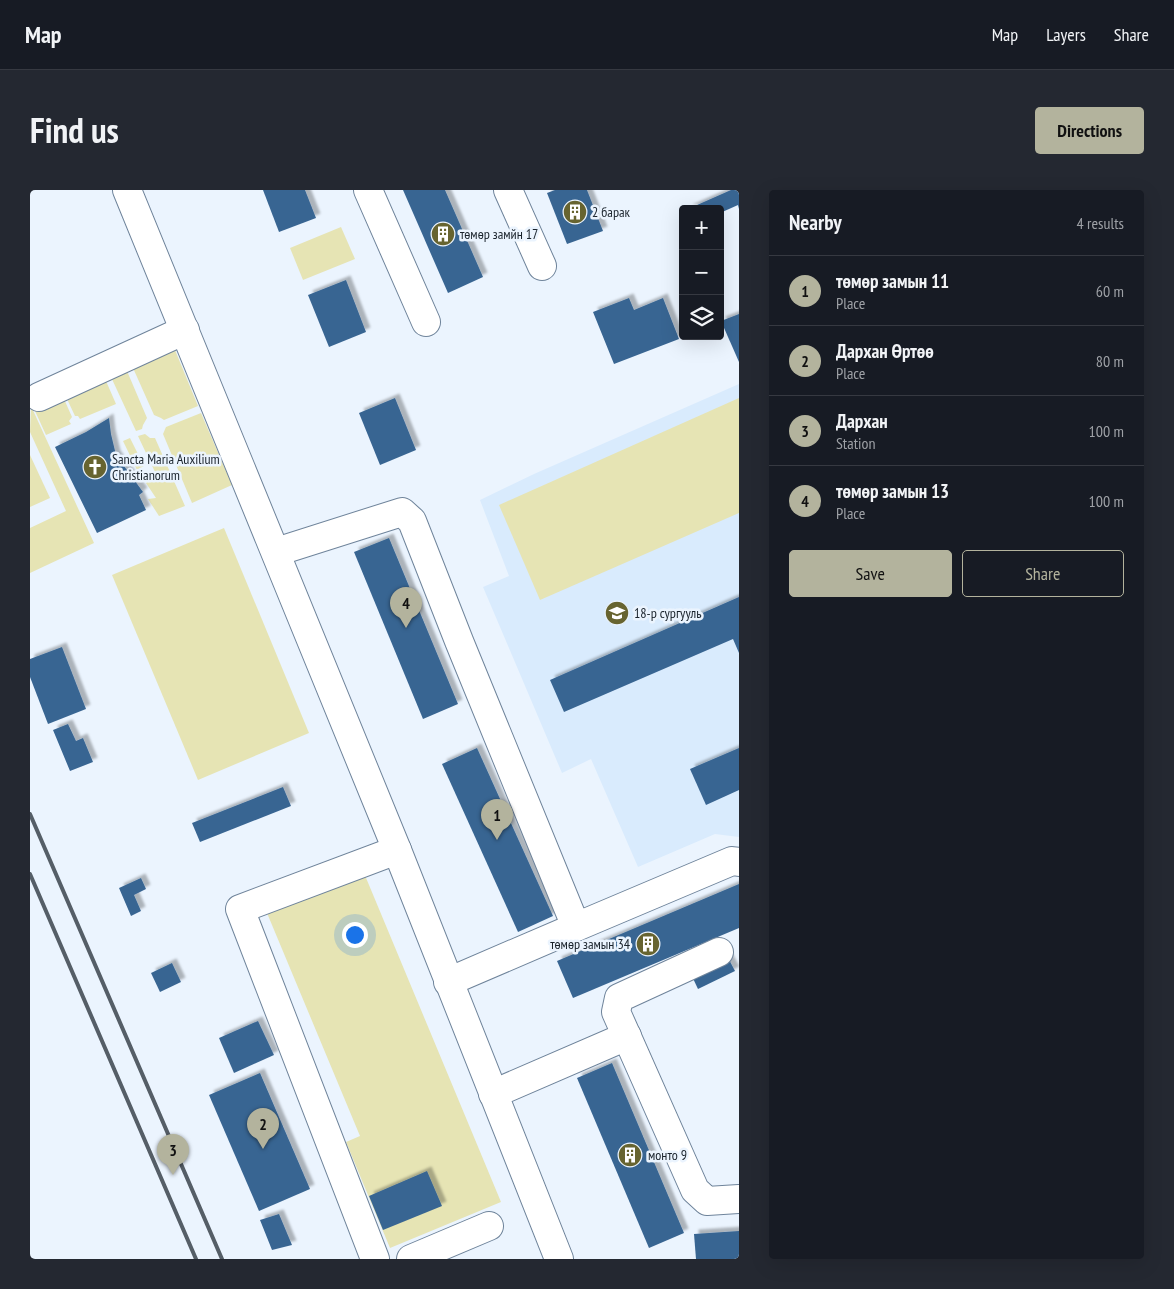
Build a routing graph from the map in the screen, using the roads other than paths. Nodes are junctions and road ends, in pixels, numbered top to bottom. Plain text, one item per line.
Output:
1 (127, 190) edge
2 (368, 190) edge
3 (508, 190) edge
4 (542, 266) dead end
5 (426, 322) dead end
6 (185, 330) junction
7 (38, 397) dead end
8 (276, 552) junction
9 (397, 850) junction
10 (739, 862) edge
11 (576, 927) junction
12 (719, 952) dead end
13 (448, 982) junction
14 (627, 1036) junction
15 (493, 1094) junction
16 (739, 1199) edge
17 (489, 1226) dead end
18 (375, 1259) edge
19 (410, 1259) edge
20 (559, 1259) edge

1 - 6 street
2 - 5 street
3 - 4 street
6 - 7 street
6 - 8 street
8 - 9 street
8 - 11 street
9 - 13 street
9 - 18 street
10 - 11 street
11 - 13 street
12 - 14 street
13 - 15 street
14 - 15 street
14 - 16 street
15 - 20 street
17 - 19 street

